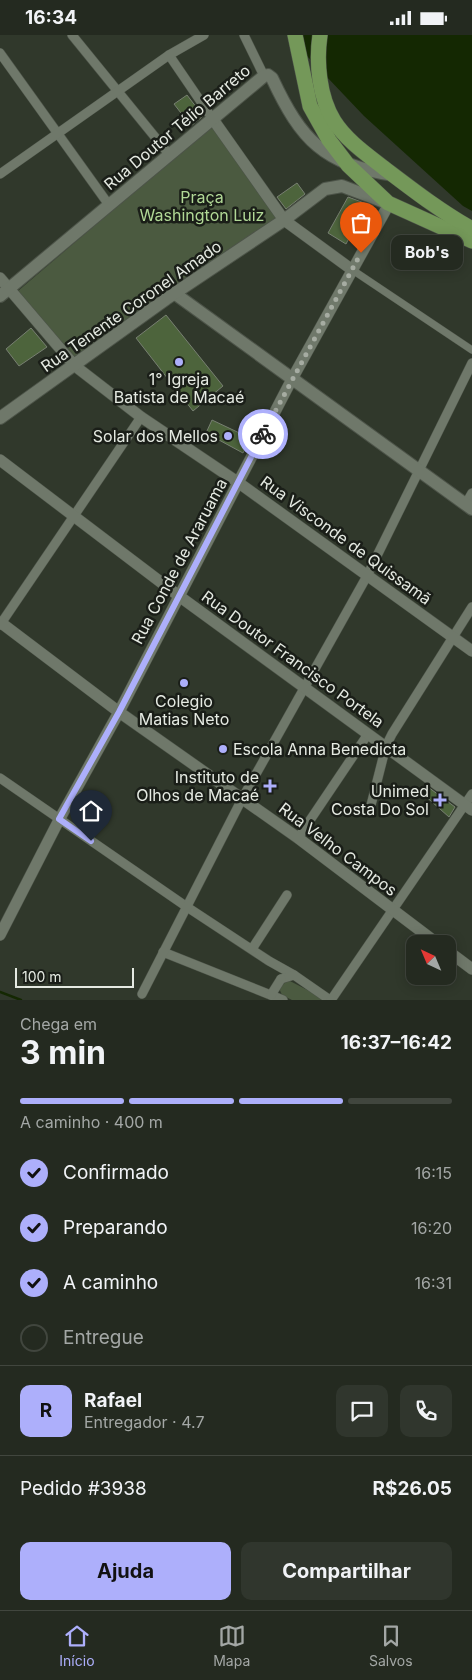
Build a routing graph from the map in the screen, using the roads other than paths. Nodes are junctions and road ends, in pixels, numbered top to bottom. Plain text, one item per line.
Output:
1 (72, 35) edge
2 (204, 35) edge
3 (244, 35) edge
4 (295, 35) edge
5 (320, 35) edge
6 (0, 53) edge
7 (169, 55) junction
8 (264, 75) junction
9 (118, 91) junction
10 (323, 110) junction
11 (212, 117) junction
12 (57, 133) junction
13 (168, 153) junction
14 (348, 165) junction
15 (0, 173) edge
16 (394, 175) junction
17 (413, 192) junction
18 (109, 205) junction
19 (393, 206) junction
20 (284, 220) junction
21 (472, 229) edge
22 (472, 241) edge
23 (351, 269) junction
24 (0, 278) edge
25 (4, 293) edge
26 (174, 293) junction
27 (472, 350) edge
28 (472, 363) edge
29 (75, 366) junction
30 (292, 379) junction
31 (141, 417) junction
32 (0, 418) edge
33 (0, 460) edge
34 (418, 470) junction
35 (239, 483) junction
36 (470, 502) edge
37 (74, 515) junction
38 (367, 576) junction
39 (178, 596) junction
40 (472, 607) edge
41 (1, 623) edge
42 (453, 637) junction
43 (472, 651) edge
44 (305, 687) junction
45 (119, 712) junction
46 (368, 735) junction
47 (386, 746) junction
48 (0, 777) edge
49 (472, 794) edge
50 (242, 799) junction
51 (468, 808) edge
52 (370, 809) dead end
53 (59, 819) junction
54 (298, 838) junction
55 (286, 895) dead end
56 (187, 907) junction
57 (392, 911) junction
58 (4, 921) edge
59 (0, 935) edge
60 (425, 935) edge
61 (252, 949) junction
62 (163, 952) junction
63 (456, 957) edge
64 (268, 961) junction
65 (472, 969) edge
66 (294, 975) junction
67 (281, 979) junction
68 (142, 994) dead end
69 (271, 995) junction
70 (283, 1000) edge
71 (330, 1000) edge

1 - 9 street
2 - 7 street
3 - 8 street
4 - 10 highway
5 - 10 highway
6 - 12 street
7 - 9 street
7 - 11 street
8 - 11 main road, Rua Doutor Télio Barreto
8 - 14 main road, Rua Doutor Télio Barreto
9 - 12 street
9 - 13 street
10 - 14 highway
10 - 16 highway
11 - 13 main road, Rua Doutor Télio Barreto
11 - 20 street
12 - 15 street
12 - 18 street
13 - 18 main road, Rua Doutor Télio Barreto
14 - 16 main road, Rua Doutor Télio Barreto
14 - 19 highway
16 - 17 highway
17 - 19 highway
17 - 21 highway
18 - 25 main road, Rua Doutor Télio Barreto
19 - 20 main road, Rua Tenente Coronel Amado
19 - 22 highway
19 - 23 street, Rua Conde de Araruama
20 - 23 street
20 - 26 main road, Rua Tenente Coronel Amado
23 - 27 street
23 - 30 street, Rua Conde de Araruama
24 - 25 street, Rua Visconde de Quissamã
25 - 29 street, Rua Visconde de Quissamã
26 - 29 main road, Rua Tenente Coronel Amado
26 - 30 main road
28 - 34 street
29 - 31 street, Rua Visconde de Quissamã
29 - 32 main road, Rua Tenente Coronel Amado
30 - 34 main road
30 - 35 street, Rua Conde de Araruama
31 - 35 street, Rua Visconde de Quissamã
31 - 37 street
33 - 37 street, Rua Doutor Francisco Portela
34 - 36 main road
34 - 38 street
35 - 38 street, Rua Visconde de Quissamã
35 - 39 street, Rua Conde de Araruama
37 - 39 street, Rua Doutor Francisco Portela
37 - 41 street
38 - 42 street, Rua Visconde de Quissamã
38 - 44 street
39 - 44 street, Rua Doutor Francisco Portela
39 - 45 street, Rua Conde de Araruama
40 - 42 street
41 - 45 street, Rua Velho Campos
42 - 43 street, Rua Visconde de Quissamã
42 - 47 street
44 - 46 street, Rua Doutor Francisco Portela
44 - 50 street
45 - 50 street, Rua Velho Campos
45 - 53 street, Rua Conde de Araruama
46 - 47 street, Rua Doutor Francisco Portela
46 - 54 street
47 - 51 street, Rua Doutor Francisco Portela
47 - 52 street
48 - 53 street
49 - 51 street
50 - 54 street, Rua Velho Campos
50 - 56 street
51 - 57 street
53 - 56 street
53 - 58 street, Rua Conde de Araruama
54 - 57 street, Rua Velho Campos
55 - 61 street
56 - 61 street
56 - 62 street
57 - 60 street, Rua Velho Campos
57 - 71 street
58 - 59 street, Rua Conde de Araruama
61 - 64 street
62 - 68 street
62 - 69 street
63 - 65 street
64 - 66 street
64 - 67 street
66 - 67 street
66 - 71 street
67 - 69 street
69 - 70 street

